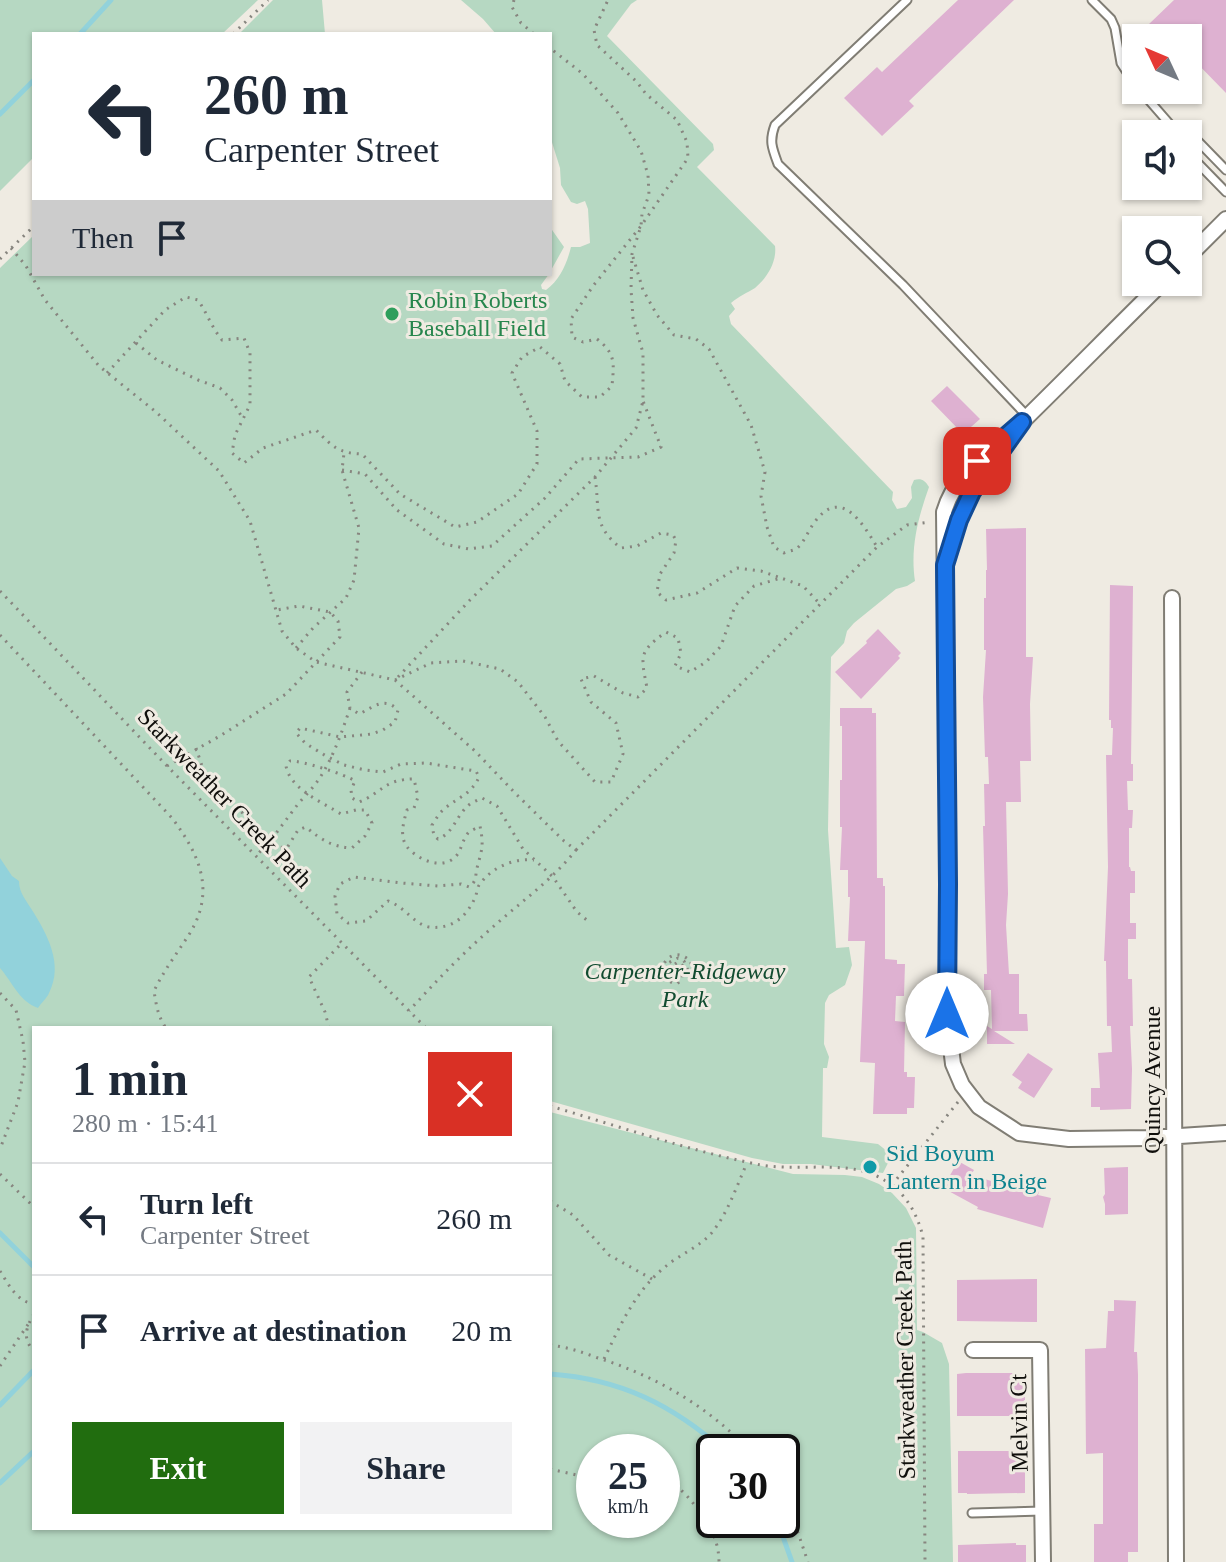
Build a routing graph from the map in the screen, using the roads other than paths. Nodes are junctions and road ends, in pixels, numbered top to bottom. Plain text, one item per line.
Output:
1 (907, 0) edge
2 (1092, 0) edge
3 (1122, 64) edge
4 (1152, 104) edge
5 (1166, 120) edge
6 (1202, 145) edge
7 (1202, 167) edge
8 (1226, 170) edge
9 (1226, 192) edge
10 (1226, 219) edge
11 (1202, 243) edge
12 (1149, 296) edge
13 (1025, 420) junction
14 (1172, 598) dead end
15 (1226, 1133) edge
16 (1174, 1136) junction
17 (973, 1350) dead end
18 (1042, 1511) junction
19 (972, 1513) dead end
20 (1043, 1562) edge
21 (1176, 1562) edge

1 - 13 lane
2 - 3 lane
4 - 5 lane
6 - 8 lane
7 - 9 lane
10 - 11 street
12 - 13 street
13 - 16 street
14 - 16 street, Quincy Avenue
15 - 16 street
16 - 21 street, Quincy Avenue
17 - 18 street, Melvin Ct
18 - 19 lane
18 - 20 street, Melvin Ct

